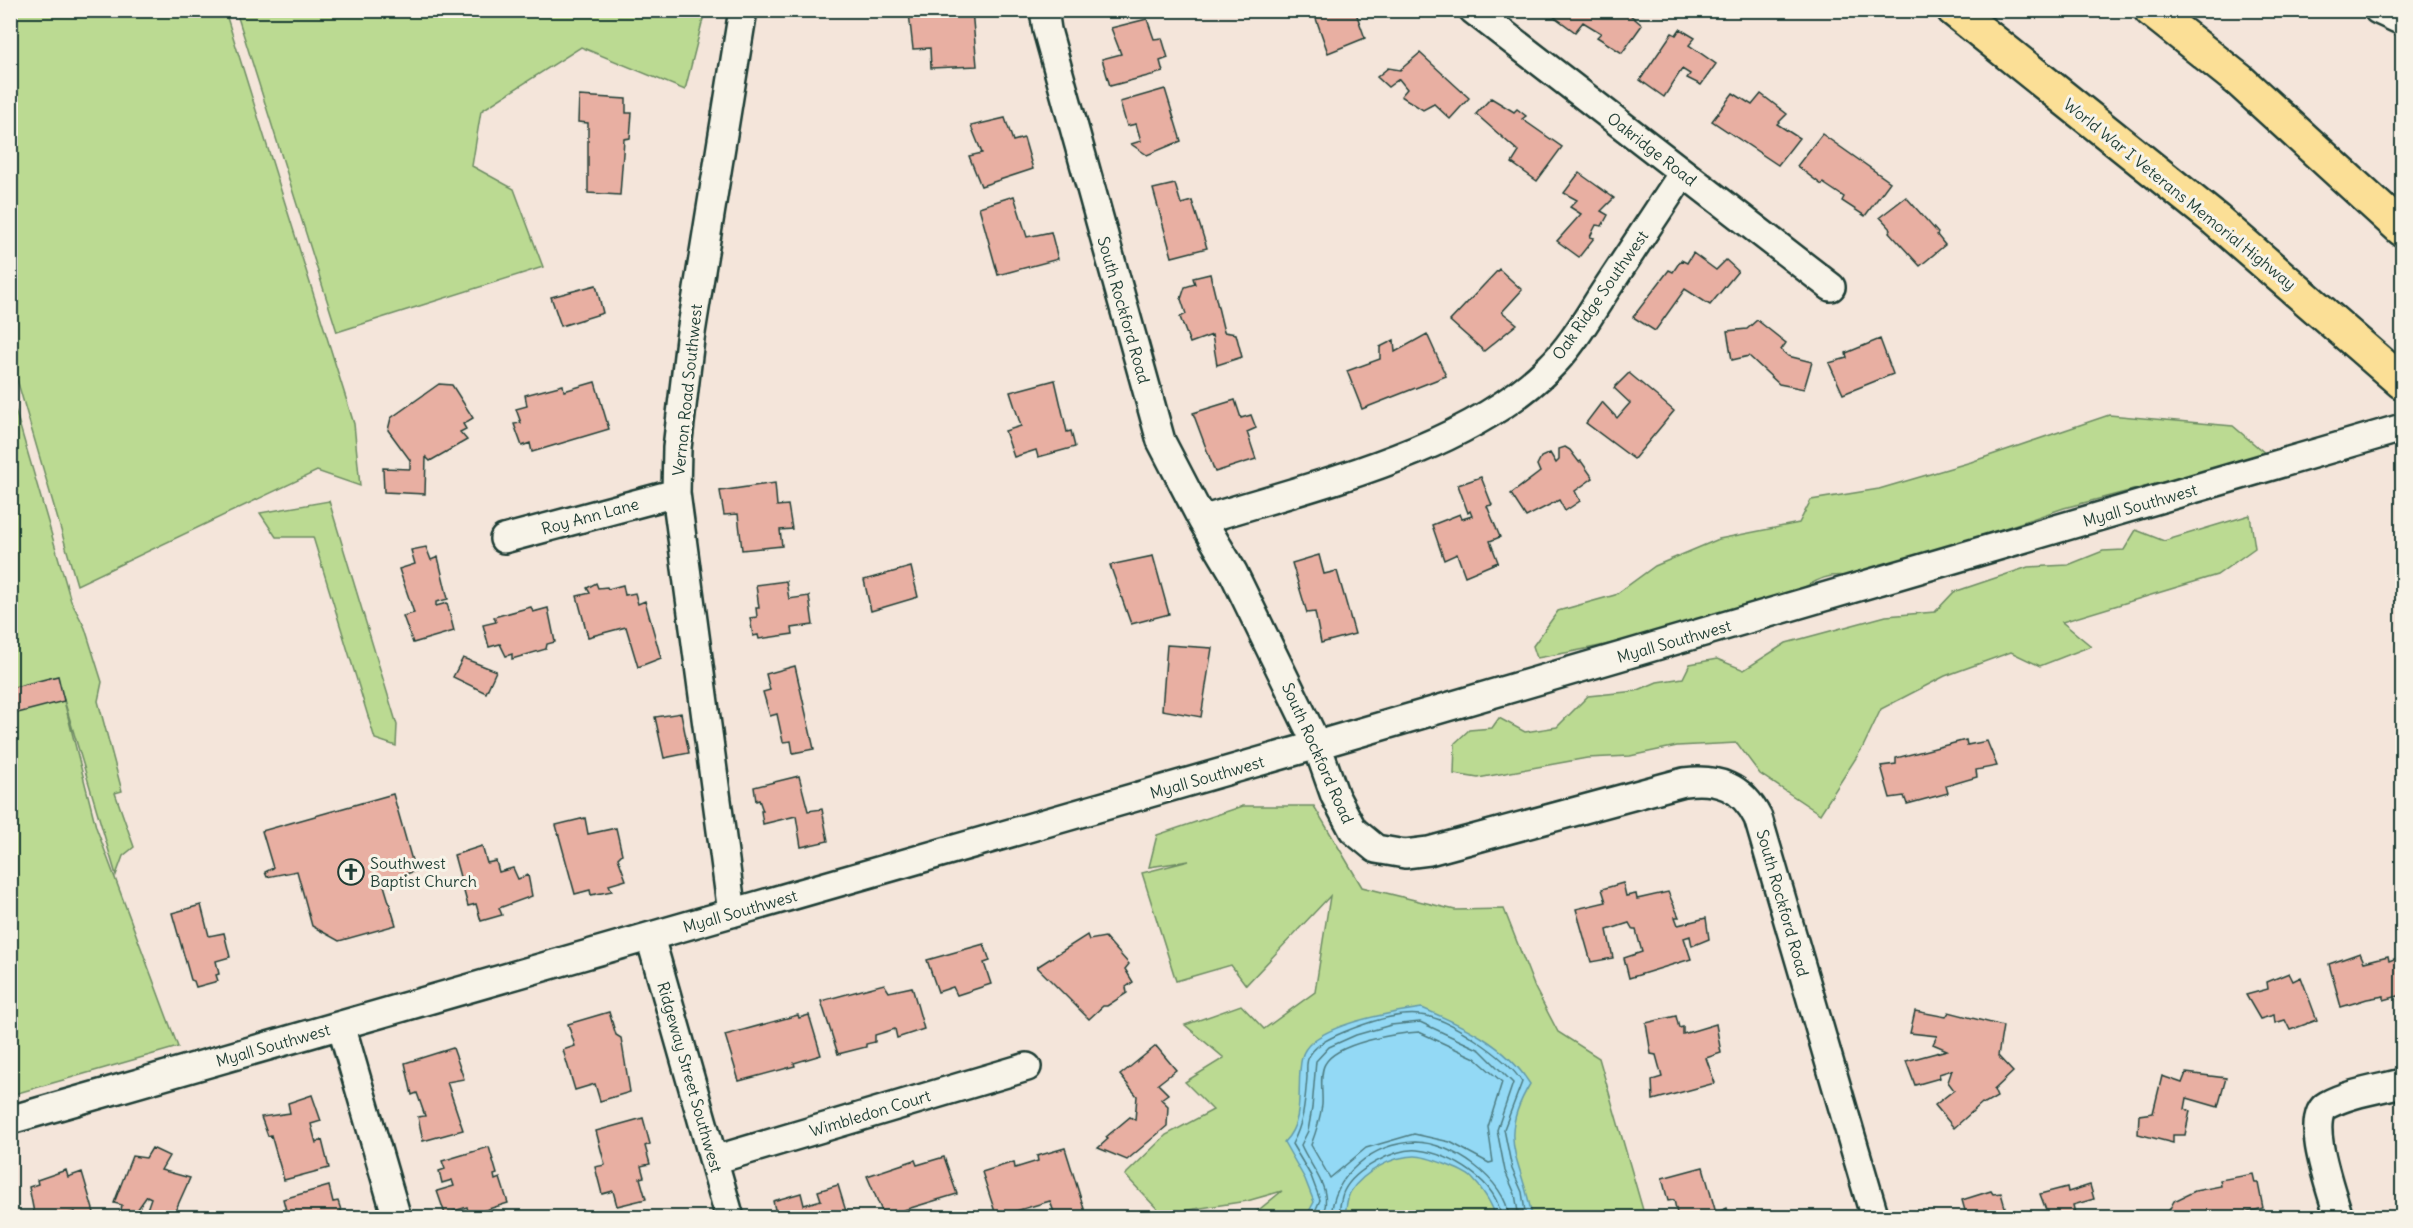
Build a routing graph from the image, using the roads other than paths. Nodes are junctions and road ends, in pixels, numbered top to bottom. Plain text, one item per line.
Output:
1 (743, 10) edge
2 (1044, 10) edge
3 (1473, 10) edge
4 (1954, 10) edge
5 (2151, 10) edge
6 (2378, 10) edge
7 (2403, 21) edge
8 (1683, 173) junction
9 (2403, 229) edge
10 (1831, 287) dead end
11 (2399, 379) edge
12 (2403, 428) edge
13 (676, 493) junction
14 (1202, 520) junction
15 (504, 540) dead end
16 (1317, 746) junction
17 (732, 913) junction
18 (650, 937) junction
19 (340, 1025) junction
20 (1027, 1067) dead end
21 (2403, 1083) edge
22 (10, 1120) edge
23 (714, 1160) junction
24 (397, 1218) edge
25 (730, 1218) edge
26 (1875, 1218) edge
27 (2339, 1218) edge

1 - 13 street, Vernon Road Southwest
2 - 14 street, South Rockford Road
3 - 8 street, Oakridge Road
4 - 11 highway, World War I Veterans Memorial Highway
5 - 9 highway
6 - 7 street
8 - 10 street, Oakridge Road
8 - 14 street, Oak Ridge Southwest
12 - 16 street, Myall Southwest
13 - 15 street, Roy Ann Lane
13 - 17 street, Vernon Road Southwest
14 - 16 street, South Rockford Road
16 - 17 street, Myall Southwest
16 - 26 street, South Rockford Road
17 - 18 street, Myall Southwest
18 - 19 street, Myall Southwest
18 - 23 street, Ridgeway Street Southwest
19 - 22 street, Myall Southwest
19 - 24 street
20 - 23 street, Wimbledon Court
21 - 27 street
23 - 25 street, Ridgeway Street Southwest

